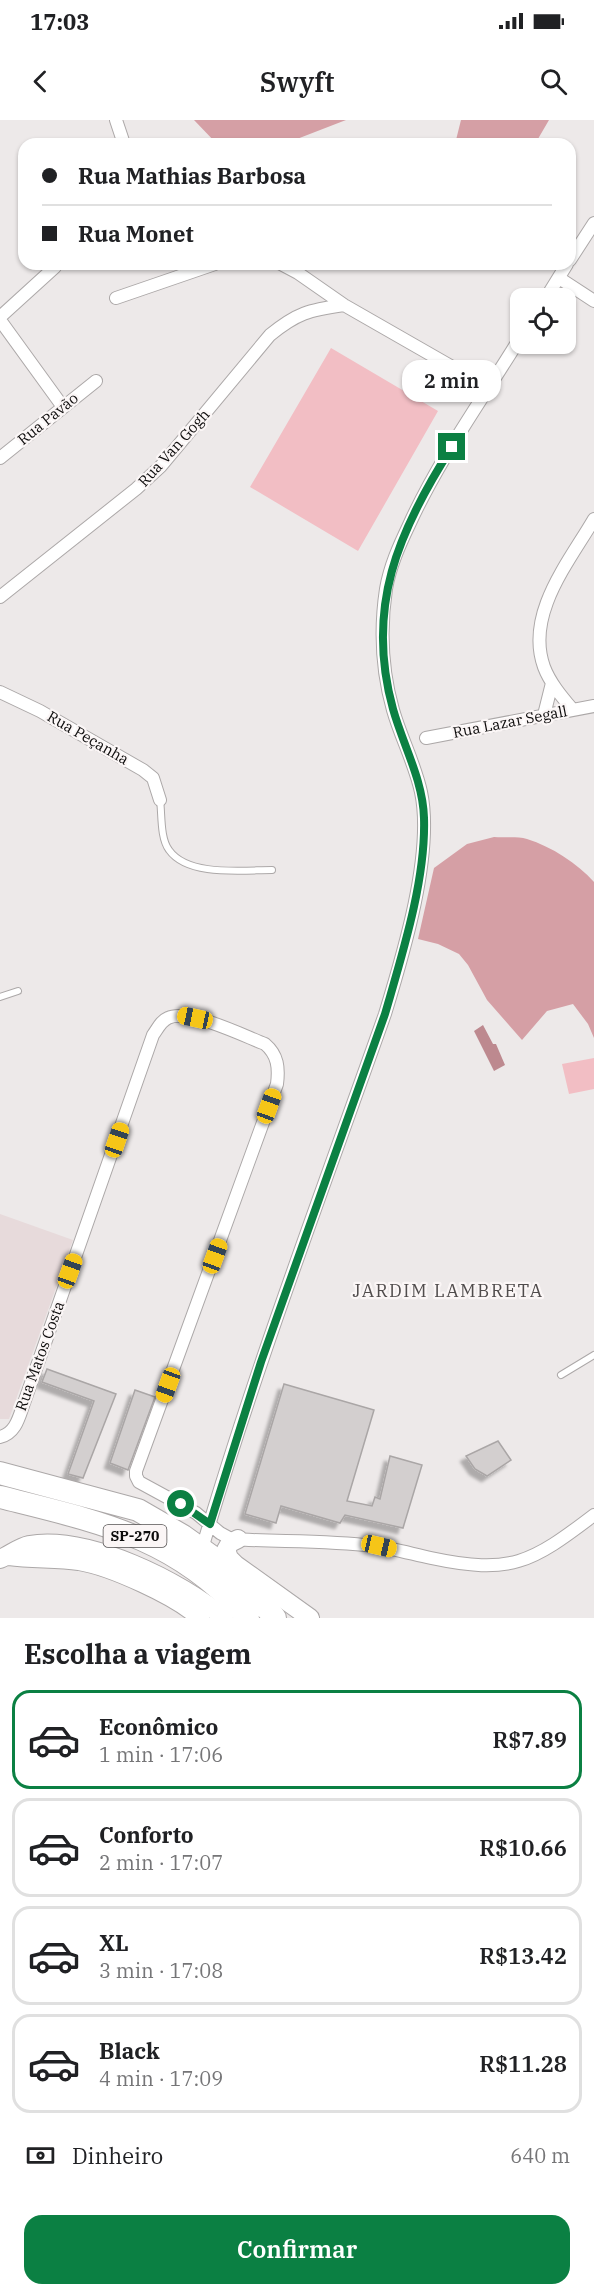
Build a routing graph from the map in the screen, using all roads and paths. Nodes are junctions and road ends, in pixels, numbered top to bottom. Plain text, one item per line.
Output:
1 (116, 120) edge
2 (122, 138) edge
3 (594, 223) edge
4 (576, 251) edge
5 (52, 270) edge
6 (198, 270) edge
7 (292, 270) edge
8 (564, 270) edge
9 (559, 278) junction
10 (552, 288) edge
11 (116, 298) dead end
12 (594, 301) edge
13 (344, 305) junction
14 (0, 319) edge
15 (510, 354) edge
16 (96, 381) dead end
17 (489, 388) junction
18 (63, 407) junction
19 (0, 458) edge
20 (594, 519) edge
21 (0, 597) edge
22 (552, 683) junction
23 (0, 692) edge
24 (594, 706) edge
25 (573, 710) junction
26 (544, 715) junction
27 (426, 738) dead end
28 (160, 800) joint
29 (272, 870) dead end
30 (18, 992) dead end
31 (0, 998) edge
32 (594, 1355) edge
33 (561, 1375) dead end
34 (0, 1437) edge
35 (0, 1473) edge
36 (0, 1497) edge
37 (594, 1515) edge
38 (210, 1524) junction
39 (238, 1539) junction
40 (207, 1553) junction
41 (2, 1554) edge
42 (236, 1565) junction
43 (295, 1607) junction
44 (200, 1618) edge
45 (224, 1618) edge
46 (248, 1618) edge
47 (275, 1618) edge
48 (310, 1618) edge
49 (327, 1618) edge

1 - 2 street
3 - 4 street
5 - 14 street
6 - 11 street
7 - 13 street
8 - 9 street
9 - 10 street
9 - 12 street
13 - 17 street
13 - 21 street, Rua Van Gogh
14 - 18 street
15 - 17 street
16 - 18 street, Rua Pavão
17 - 38 street
18 - 19 street, Rua Pavão
20 - 22 street
22 - 25 street
22 - 26 street
23 - 28 street, Rua Peçanha
24 - 25 street, Rua Lazar Segall
25 - 26 street, Rua Lazar Segall
26 - 27 street, Rua Lazar Segall
28 - 29 lane
30 - 31 lane
32 - 33 lane
34 - 38 street, Rua Matos Costa
35 - 40 highway, SP-270
36 - 46 highway, SP-270
37 - 39 street
38 - 39 street
38 - 40 street
39 - 42 main road
40 - 42 main road
40 - 47 highway, SP-270
41 - 44 main road
41 - 45 main road
42 - 43 main road
43 - 48 main road
43 - 49 main road

